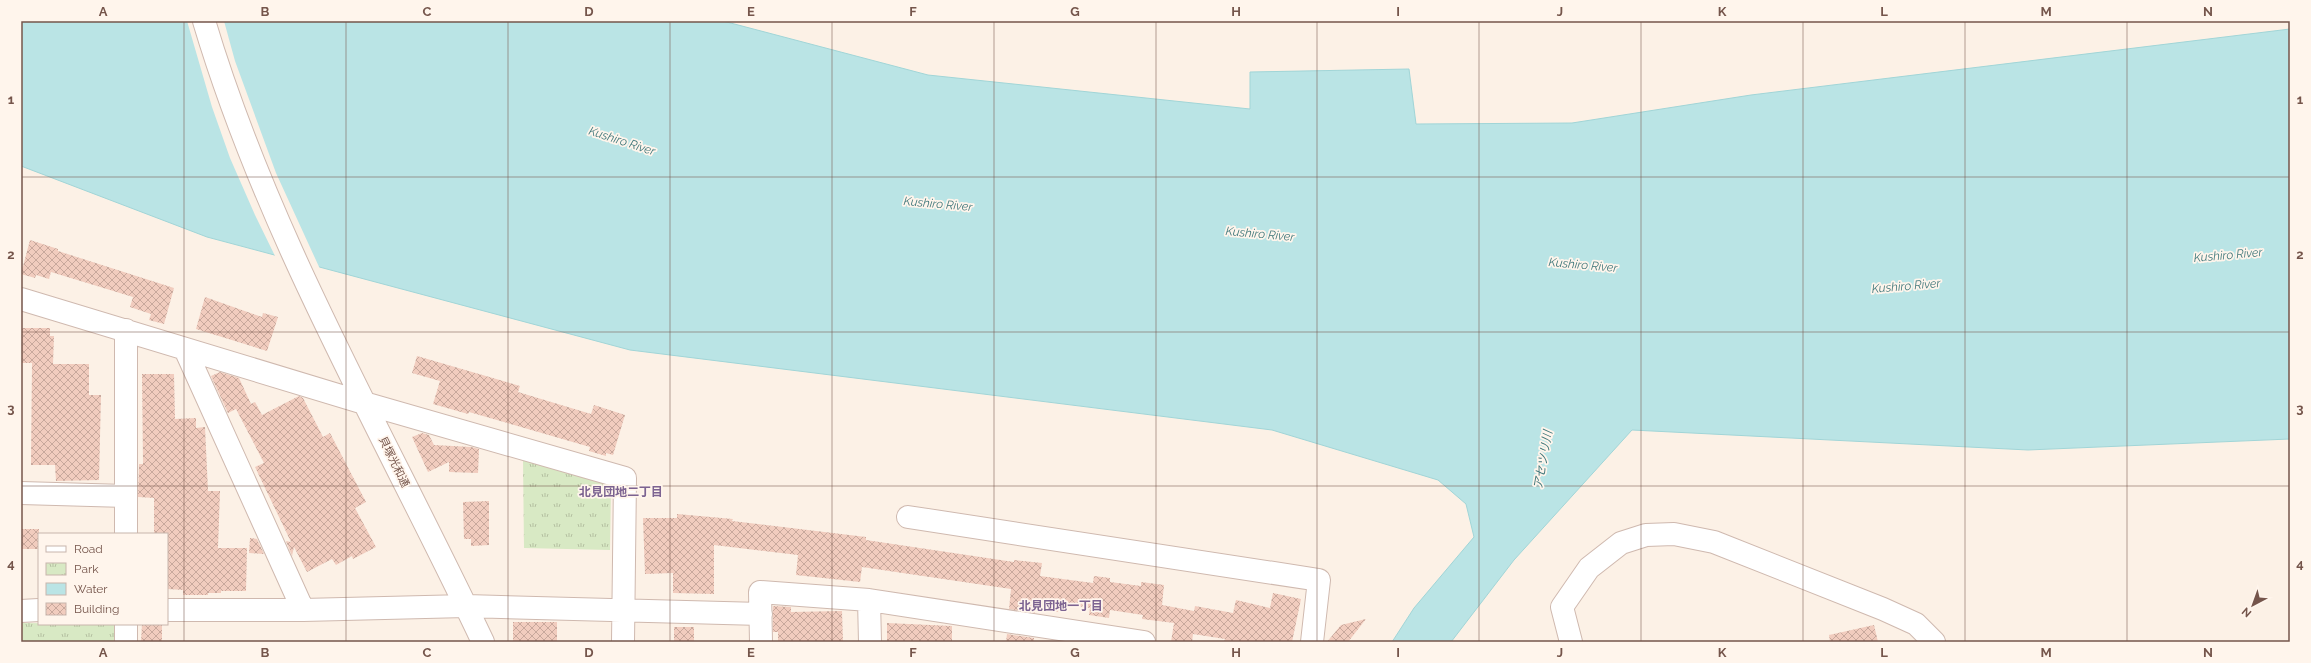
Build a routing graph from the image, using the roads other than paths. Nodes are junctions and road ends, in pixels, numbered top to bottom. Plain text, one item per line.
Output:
1 (204, 21) edge
2 (21, 299) edge
3 (126, 330) junction
4 (185, 349) junction
5 (364, 403) junction
6 (21, 493) edge
7 (126, 496) junction
8 (908, 517) dead end
9 (126, 533) edge
10 (869, 600) junction
11 (466, 606) junction
12 (38, 610) edge
13 (168, 610) edge
14 (303, 610) junction
15 (623, 610) junction
16 (21, 611) edge
17 (761, 614) junction
18 (126, 625) edge
19 (126, 642) edge
20 (482, 642) edge
21 (623, 642) edge
22 (761, 642) edge
23 (870, 642) edge
24 (1144, 642) edge
25 (1312, 642) edge
26 (1571, 642) edge
27 (1934, 642) edge

1 - 5 street, 貝塚光和通
2 - 3 street
3 - 4 street
3 - 7 street
4 - 5 street
4 - 14 street
5 - 11 street, 貝塚光和通
5 - 15 street
6 - 7 street
7 - 9 street
8 - 25 street
10 - 17 street
10 - 23 street
10 - 24 street
11 - 14 street
11 - 15 street
11 - 20 street, 貝塚光和通
12 - 16 street
13 - 14 street
15 - 17 street
15 - 21 street
17 - 22 street
18 - 19 street
26 - 27 street

